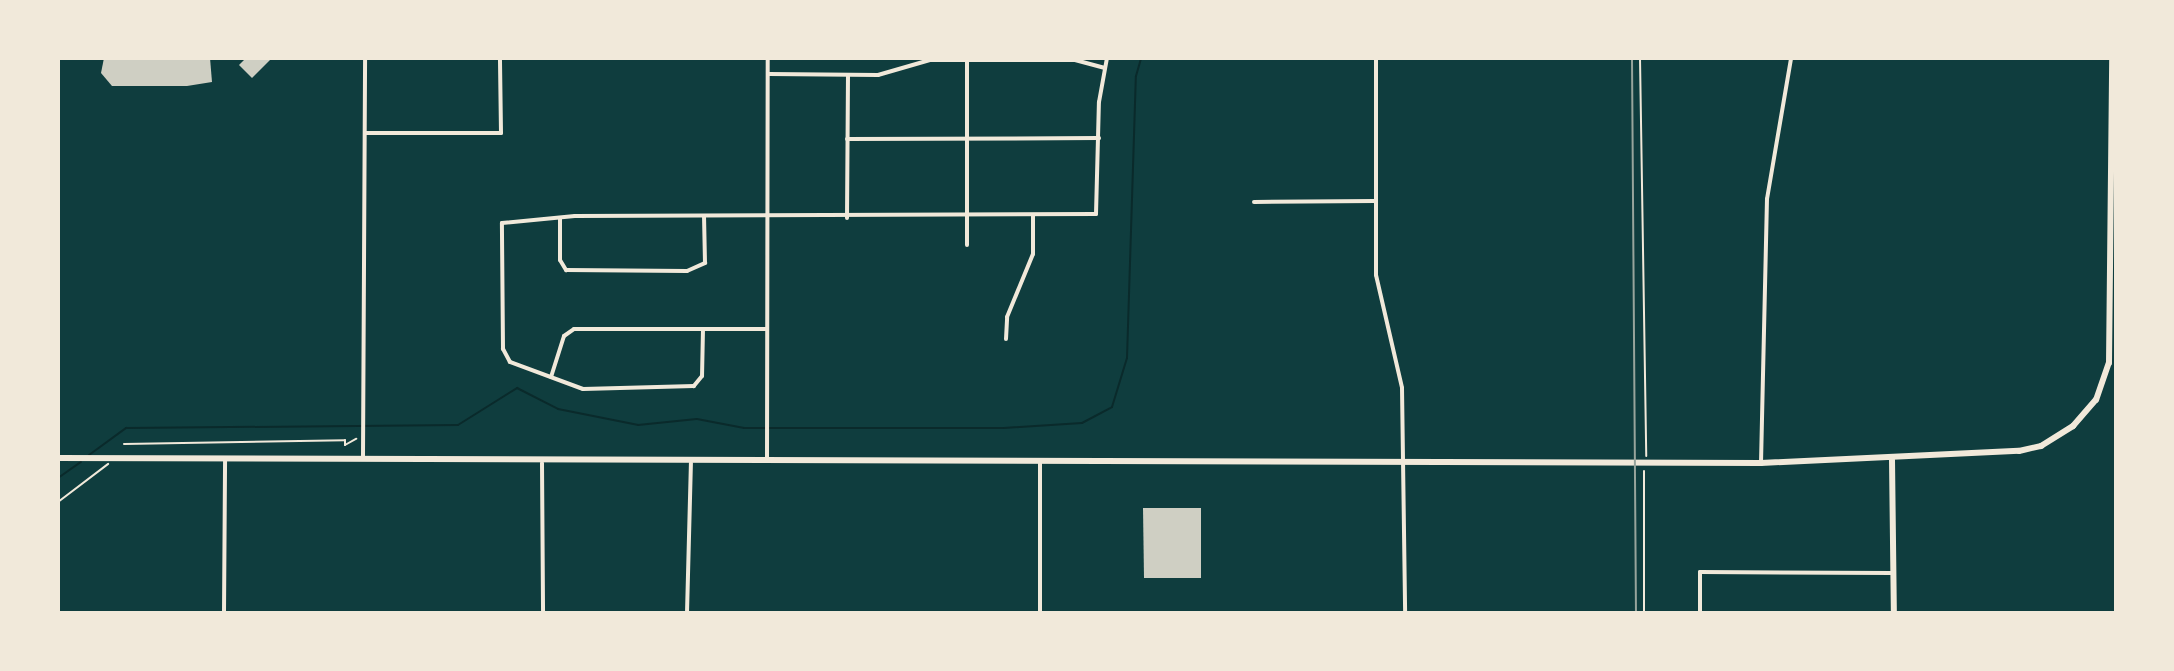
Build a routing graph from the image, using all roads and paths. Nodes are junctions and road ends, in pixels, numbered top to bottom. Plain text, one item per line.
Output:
1 (365, 58) edge
2 (500, 58) edge
3 (768, 58) edge
4 (1107, 58) edge
5 (1376, 58) edge
6 (1640, 58) edge
7 (1791, 58) edge
8 (2112, 58) edge
9 (967, 59) edge
10 (1104, 68) junction
11 (768, 74) junction
12 (848, 75) junction
13 (365, 133) junction
14 (967, 138) junction
15 (1099, 138) junction
16 (847, 139) junction
17 (1375, 201) junction
18 (1254, 202) dead end
19 (967, 215) junction
20 (1033, 216) junction
21 (704, 217) junction
22 (768, 217) junction
23 (847, 218) junction
24 (560, 219) junction
25 (967, 245) dead end
26 (703, 329) junction
27 (766, 329) junction
28 (1006, 339) dead end
29 (551, 377) junction
30 (360, 436) junction
31 (124, 444) dead end
32 (1646, 453) dead end
33 (117, 456) junction
34 (225, 456) junction
35 (363, 456) junction
36 (58, 458) edge
37 (1405, 460) junction
38 (1892, 460) junction
39 (767, 462) junction
40 (542, 463) junction
41 (691, 463) junction
42 (1040, 463) junction
43 (1761, 463) junction
44 (1645, 467) dead end
45 (58, 502) edge
46 (1893, 573) junction
47 (224, 613) edge
48 (543, 613) edge
49 (687, 613) edge
50 (1040, 613) edge
51 (1405, 613) edge
52 (1644, 613) edge
53 (1700, 613) edge
54 (1894, 613) edge

1 - 13 street
2 - 13 street
3 - 11 street
4 - 10 street
5 - 17 street
6 - 32 path
7 - 43 street
8 - 38 street
9 - 10 street
9 - 12 street
9 - 14 street
10 - 15 street
11 - 12 street
11 - 22 street
12 - 16 street
13 - 30 street
14 - 15 street
14 - 16 street
14 - 19 street
15 - 20 street
16 - 23 street
17 - 18 street
17 - 37 street
19 - 20 street
19 - 23 street
19 - 25 street
20 - 28 street
21 - 22 street
21 - 24 street
21 - 24 street
22 - 23 street
22 - 27 street
24 - 29 street
26 - 27 street
26 - 29 street
26 - 29 street
27 - 39 street
30 - 31 path
30 - 35 street
33 - 34 street
33 - 36 street
33 - 45 path
34 - 35 street
34 - 47 street
35 - 40 street
37 - 42 street
37 - 43 street
37 - 51 street
38 - 43 street
38 - 46 street
39 - 41 street
39 - 42 street
40 - 41 street
40 - 48 street
41 - 49 street
42 - 50 street
44 - 52 path
46 - 53 street
46 - 54 street

